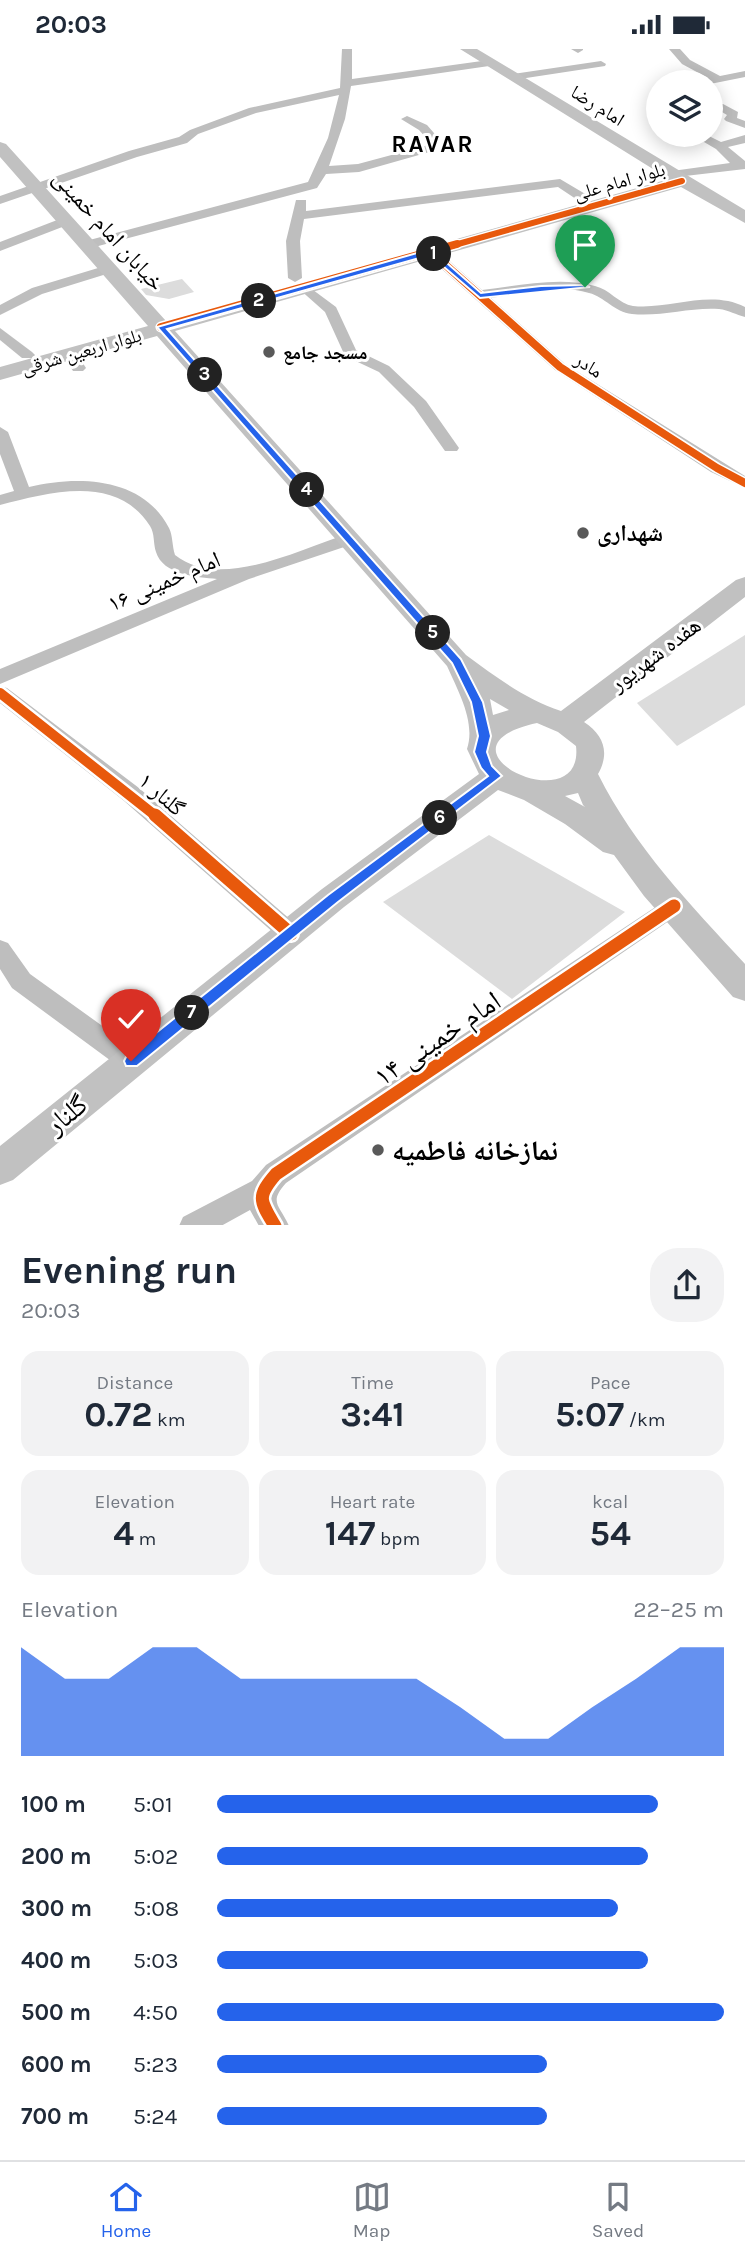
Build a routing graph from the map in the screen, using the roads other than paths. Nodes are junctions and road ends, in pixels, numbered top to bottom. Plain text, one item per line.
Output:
1 (347, 49) edge
2 (467, 49) edge
3 (674, 49) edge
4 (489, 63) junction
5 (601, 64) dead end
6 (701, 70) edge
7 (745, 74) edge
8 (513, 77) junction
9 (723, 78) edge
10 (346, 87) junction
11 (723, 108) edge
12 (407, 119) dead end
13 (745, 125) edge
14 (745, 139) edge
15 (723, 145) edge
16 (0, 147) edge
17 (721, 147) edge
18 (744, 165) edge
19 (323, 170) junction
20 (675, 177) junction
21 (304, 187) junction
22 (37, 189) junction
23 (4, 196) edge
24 (583, 198) junction
25 (298, 216) junction
26 (745, 218) edge
27 (65, 221) junction
28 (87, 245) junction
29 (0, 247) edge
30 (431, 252) junction
31 (108, 269) junction
32 (300, 283) junction
33 (480, 295) junction
34 (666, 309) joint
35 (0, 311) edge
36 (745, 313) edge
37 (157, 323) junction
38 (0, 332) edge
39 (27, 355) junction
40 (0, 362) edge
41 (0, 375) edge
42 (0, 432) edge
43 (451, 448) dead end
44 (745, 483) edge
45 (23, 493) junction
46 (0, 500) edge
47 (350, 539) junction
48 (243, 575) junction
49 (745, 585) edge
50 (457, 661) junction
51 (0, 677) edge
52 (0, 693) edge
53 (537, 714) junction
54 (565, 722) junction
55 (484, 736) junction
56 (583, 775) junction
57 (496, 776) junction
58 (530, 790) junction
59 (630, 857) junction
60 (674, 907) junction
61 (291, 934) junction
62 (0, 950) edge
63 (745, 987) edge
64 (131, 1061) junction
65 (0, 1168) edge
66 (262, 1190) junction
67 (195, 1225) edge
68 (274, 1225) edge

1 - 10 street
2 - 4 street, امام رضا
3 - 6 street
4 - 8 street, امام رضا
4 - 10 street
5 - 8 street
7 - 9 street
8 - 20 street, امام رضا
10 - 19 street
10 - 22 street
11 - 13 street
12 - 19 street
14 - 15 street
16 - 22 street, خیابان امام خمینی
17 - 18 street
18 - 20 street
19 - 21 street
20 - 24 street, بلوار امام علی
20 - 26 street, امام رضا
20 - 30 street, بلوار امام علی
21 - 25 street
21 - 28 street
22 - 23 street
22 - 27 street, خیابان امام خمینی
24 - 25 street
24 - 32 street, بلوار امام علی
25 - 32 street
27 - 28 street, خیابان امام خمینی
27 - 29 street
28 - 31 street, خیابان امام خمینی
30 - 32 street, بلوار امام علی
30 - 33 street, مادر
31 - 35 street
31 - 37 street, خیابان امام خمینی
32 - 37 street, بلوار امام علی
32 - 43 street
33 - 34 street
33 - 44 street, مادر
34 - 36 street
37 - 39 street, بلوار اربعین شرقی
37 - 41 street, بلوار اربعین شرقی
37 - 47 street, خیابان امام خمینی
38 - 39 street
39 - 40 street, بلوار اربعین شرقی
42 - 45 street
45 - 46 street
45 - 48 street
47 - 48 street, امام خمینی ۱۶
47 - 50 street, خیابان امام خمینی
48 - 51 street, امام خمینی ۱۶
49 - 54 street, هفده شهریور
50 - 53 street
50 - 55 street
52 - 61 street, گلنار ۱
53 - 54 street
53 - 55 street
54 - 56 street
55 - 57 street
56 - 58 street
56 - 59 street
57 - 58 street
57 - 61 main road, گلنار
58 - 59 street
59 - 60 street
60 - 63 street
60 - 66 street, امام خمینی ۱۴
61 - 64 main road, گلنار
62 - 64 street
64 - 65 main road, گلنار
66 - 67 street, امام خمینی ۱۴
66 - 68 street

